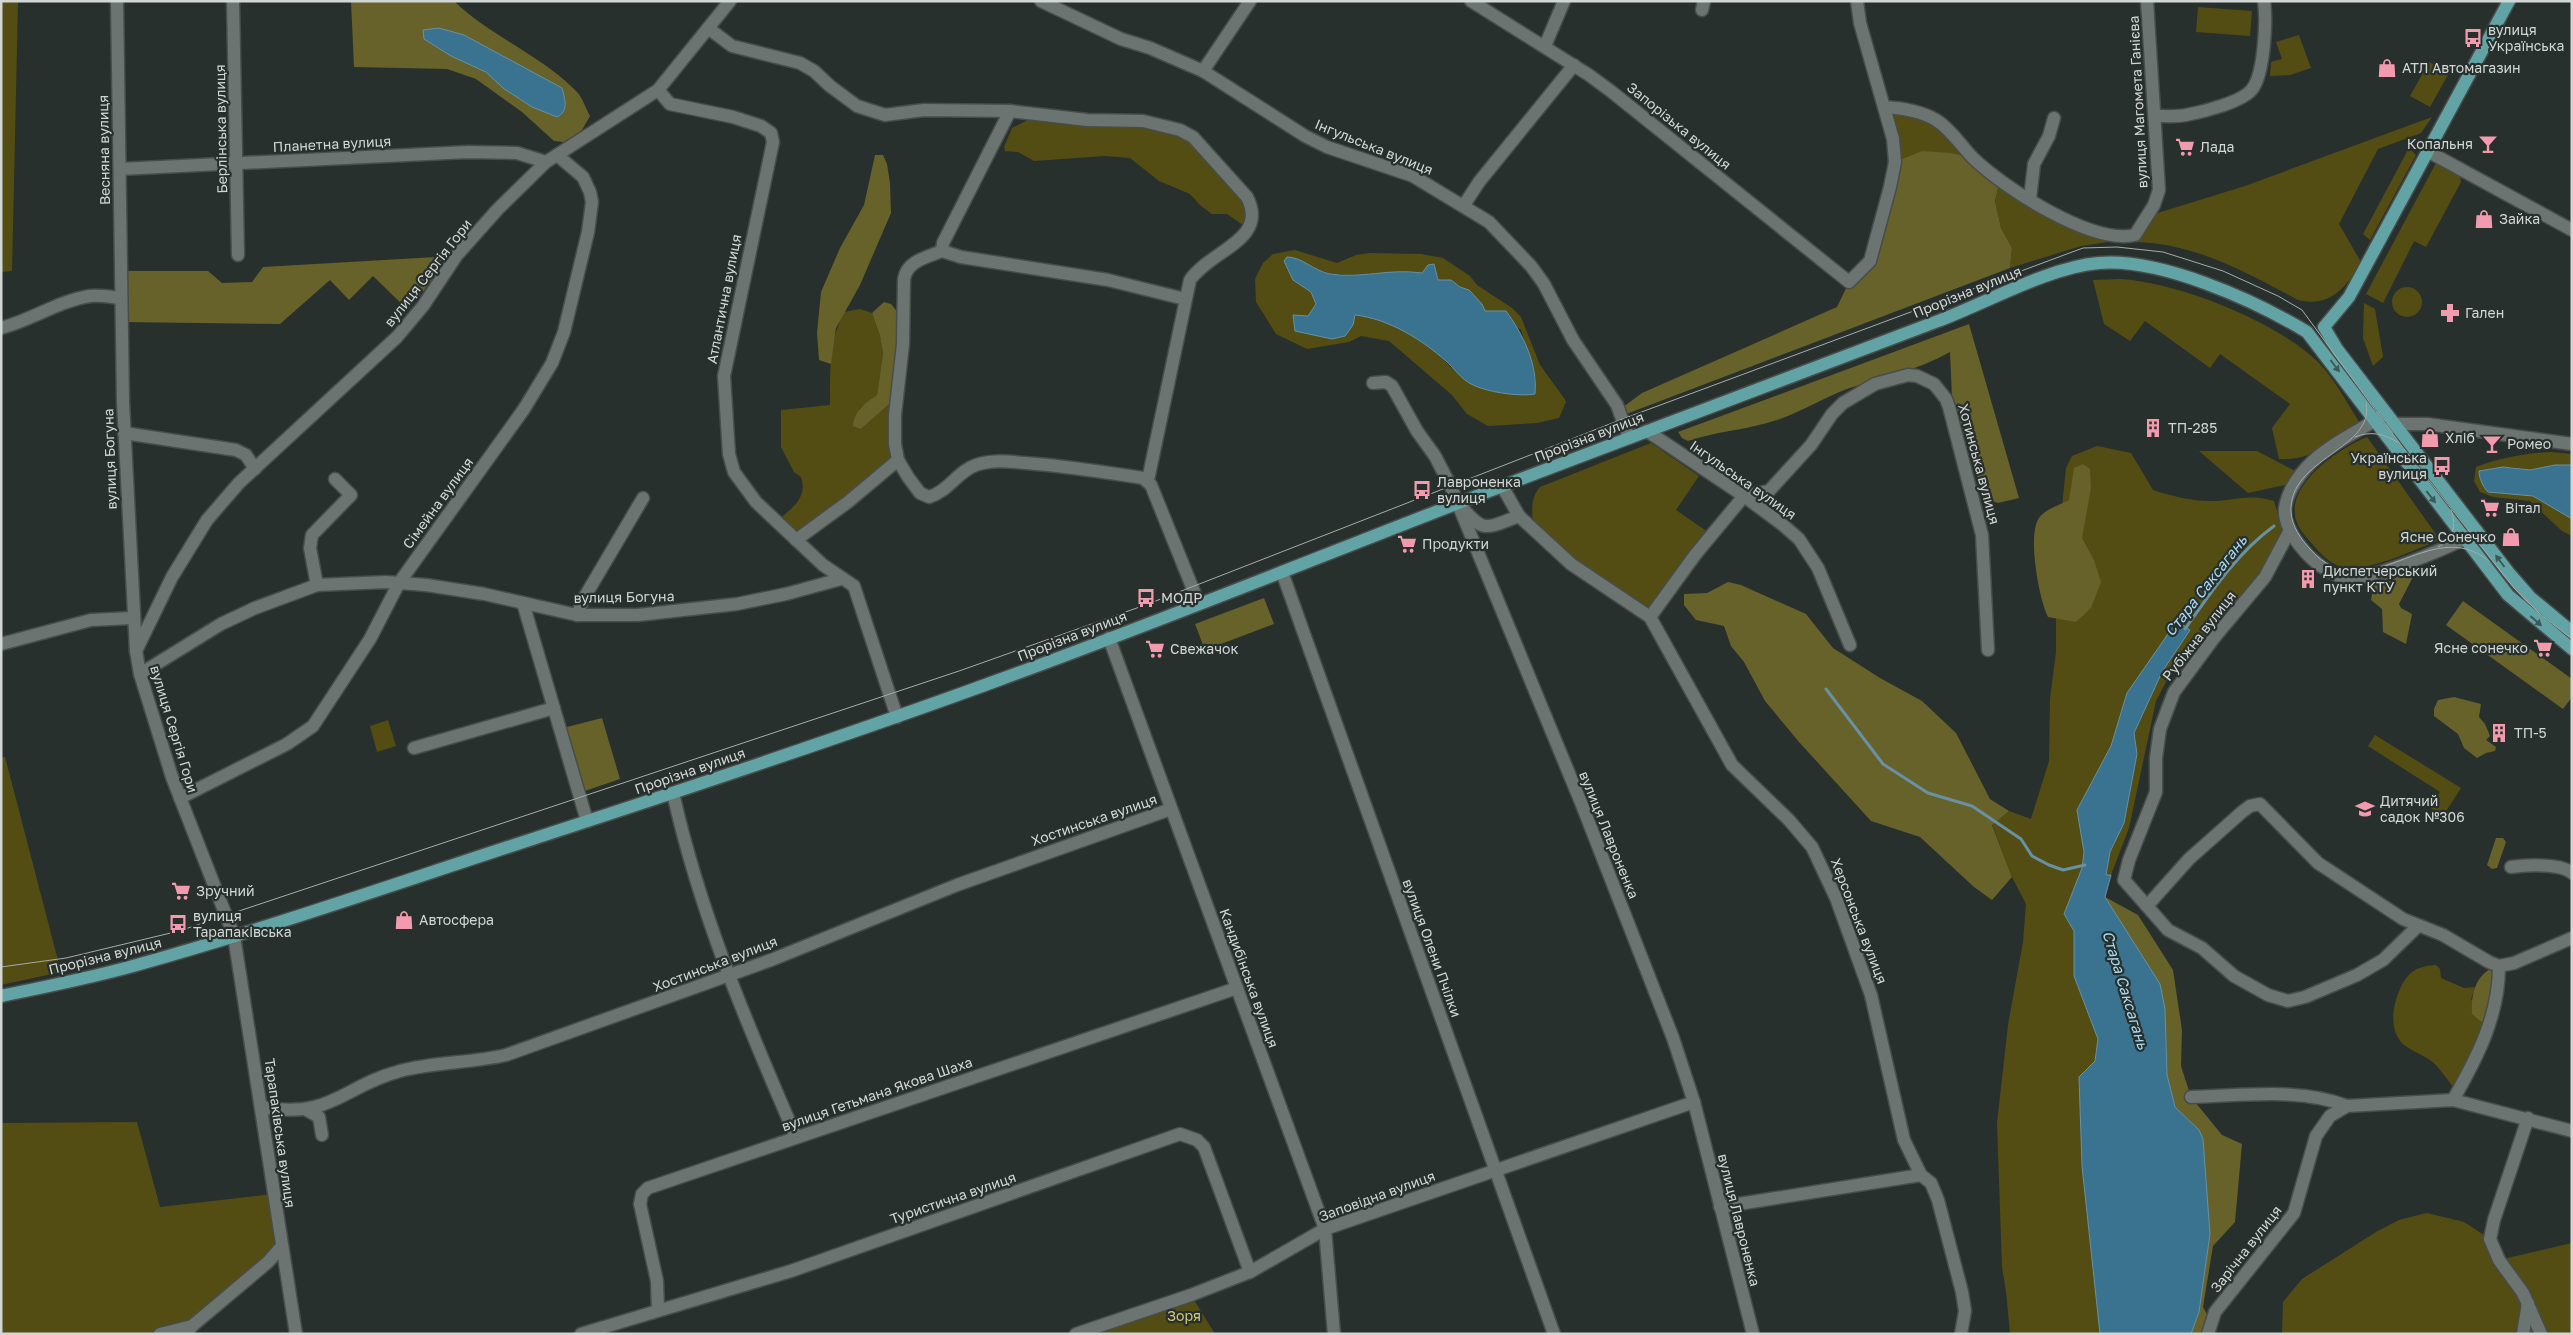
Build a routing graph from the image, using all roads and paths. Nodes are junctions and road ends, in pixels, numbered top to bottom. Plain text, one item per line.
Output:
1 (117, 1) edge
2 (233, 1) edge
3 (730, 1) edge
4 (1041, 1) edge
5 (1250, 1) edge
6 (1471, 1) edge
7 (1564, 1) edge
8 (1857, 1) edge
9 (2147, 1) edge
10 (2264, 1) edge
11 (2509, 1) edge
12 (708, 28) junction
13 (1545, 46) junction
14 (1574, 65) junction
15 (1203, 71) junction
16 (658, 90) junction
17 (1884, 107) junction
18 (1010, 111) junction
19 (2155, 116) junction
20 (2054, 118) dead end
21 (2429, 152) junction
22 (557, 155) junction
23 (546, 162) junction
24 (237, 164) junction
25 (120, 169) junction
26 (2030, 199) junction
27 (1464, 205) junction
28 (2572, 230) edge
29 (942, 251) junction
30 (238, 255) dead end
31 (121, 298) junction
32 (1185, 299) junction
33 (2324, 327) junction
34 (1, 328) edge
35 (2303, 329) junction
36 (2319, 346) junction
37 (1373, 383) dead end
38 (2386, 413) junction
39 (2375, 421) junction
40 (2395, 424) junction
41 (1647, 431) junction
42 (2384, 432) junction
43 (124, 434) junction
44 (1629, 438) junction
45 (2572, 444) edge
46 (898, 460) junction
47 (255, 469) junction
48 (335, 479) dead end
49 (1148, 480) junction
50 (1502, 486) junction
51 (1744, 496) junction
52 (643, 498) dead end
53 (1458, 503) junction
54 (1519, 516) junction
55 (2290, 530) junction
56 (2477, 531) junction
57 (796, 540) junction
58 (2465, 540) junction
59 (1282, 572) junction
60 (841, 579) junction
61 (399, 583) junction
62 (317, 585) junction
63 (523, 603) junction
64 (1199, 604) junction
65 (577, 615) junction
66 (1650, 617) junction
67 (132, 618) junction
68 (2572, 632) edge
69 (1109, 638) junction
70 (1, 644) edge
71 (1850, 645) dead end
72 (2572, 649) edge
73 (1988, 650) dead end
74 (136, 651) junction
75 (140, 674) junction
76 (554, 708) junction
77 (897, 717) junction
78 (414, 748) dead end
79 (673, 793) junction
80 (180, 798) junction
81 (1171, 809) junction
82 (587, 821) junction
83 (2511, 867) dead end
84 (2572, 873) edge
85 (2147, 906) junction
86 (2418, 926) junction
87 (234, 936) junction
88 (2572, 938) edge
89 (2499, 966) junction
90 (727, 976) junction
91 (1237, 988) junction
92 (1, 996) edge
93 (2191, 1097) dead end
94 (2453, 1100) junction
95 (1694, 1102) junction
96 (2347, 1106) junction
97 (262, 1107) junction
98 (307, 1110) junction
99 (2528, 1118) junction
100 (2572, 1131) edge
101 (322, 1135) dead end
102 (796, 1137) junction
103 (1496, 1170) junction
104 (1920, 1175) junction
105 (1720, 1207) junction
106 (1325, 1230) junction
107 (282, 1246) junction
108 (1250, 1272) junction
109 (2528, 1303) junction
110 (658, 1310) junction
111 (190, 1330) edge
112 (160, 1334) edge
113 (296, 1334) edge
114 (581, 1334) edge
115 (1076, 1334) edge
116 (1334, 1334) edge
117 (1554, 1334) edge
118 (1753, 1334) edge
119 (1961, 1334) edge
120 (2208, 1334) edge
121 (2523, 1334) edge
122 (2541, 1334) edge

1 - 25 street, Весняна вулиця
2 - 24 street, Берлінська вулиця
3 - 12 street
4 - 15 street, Інгульська вулиця
5 - 15 street
6 - 13 street, Запорізька вулиця
7 - 13 street
8 - 17 street
9 - 19 street, вулиця Магомета Ганієва
10 - 19 street
11 - 21 main road
12 - 16 street
12 - 18 street
13 - 14 street, Запорізька вулиця
14 - 17 street, Запорізька вулиця
14 - 27 street
15 - 27 street, Інгульська вулиця
16 - 22 street
16 - 57 street, Атлантична вулиця
17 - 26 street
18 - 29 street
18 - 32 street
19 - 26 street, вулиця Магомета Ганієва
20 - 26 street
21 - 28 street
21 - 33 main road
22 - 23 street, вулиця Сергія Гори
22 - 61 street, Сімейна вулиця
23 - 24 street, Планетна вулиця
23 - 47 street, вулиця Сергія Гори
24 - 25 street, Планетна вулиця
24 - 30 street, Берлінська вулиця
25 - 31 street, Весняна вулиця
27 - 44 street, Інгульська вулиця
29 - 32 street
29 - 46 street
31 - 34 street
31 - 43 street, вулиця Богуна
32 - 49 street
33 - 35 main road
33 - 36 main road
33 - 38 main road
35 - 36 main road, Прорізна вулиця
35 - 41 main road, Прорізна вулиця
36 -> 39 main road, Прорізна вулиця
37 - 53 street, вулиця Лавроненка
38 - 39 street
38 - 40 main road
39 - 42 main road, Прорізна вулиця
39 - 55 street
40 - 42 street
40 - 45 street
40 - 56 main road
41 - 44 main road, Прорізна вулиця
41 - 51 street, Інгульська вулиця
42 -> 58 main road, Прорізна вулиця
43 - 47 street
43 - 67 street, вулиця Богуна
44 - 50 main road, Прорізна вулиця
46 - 49 street
46 - 57 street
47 - 74 street, вулиця Сергія Гори
48 - 62 street
49 - 64 street
50 - 53 main road, Прорізна вулиця
50 - 54 street, Херсонська вулиця
51 - 66 street
51 - 71 street, Інгульська вулиця
51 - 73 street, Хотинська вулиця
52 - 65 street
53 - 54 street
53 - 59 main road, Прорізна вулиця
53 - 95 street, вулиця Лавроненка
54 - 66 street, Херсонська вулиця
55 - 58 street
55 - 85 street, Рубіжна вулиця
56 - 58 street
68 -> 56 main road
57 - 60 street, Атлантична вулиця
58 -> 72 main road, Прорізна вулиця
59 - 64 main road, Прорізна вулиця
59 - 103 street, вулиця Олени Пчілки
60 - 65 street, вулиця Богуна
60 - 77 street, Атлантична вулиця
61 - 62 street, вулиця Богуна
61 - 63 street, вулиця Богуна
61 - 80 street, Сімейна вулиця
62 - 75 street, вулиця Богуна
63 - 65 street, вулиця Богуна
63 - 76 street
64 - 69 main road, Прорізна вулиця
66 - 104 street, Херсонська вулиця
67 - 70 street
67 - 74 street, вулиця Богуна
69 - 77 main road, Прорізна вулиця
69 - 81 street, Кандибінська вулиця
74 - 75 street, вулиця Сергія Гори
75 - 80 street, вулиця Сергія Гори
76 - 78 street
76 - 82 street
77 - 79 main road, Прорізна вулиця
79 - 82 main road, Прорізна вулиця
79 - 90 street
80 - 87 street, вулиця Сергія Гори
81 - 90 street, Хостинська вулиця
81 - 91 street, Кандибінська вулиця
82 - 87 main road, Прорізна вулиця
83 - 84 street
85 - 86 street, Рубіжна вулиця
85 - 86 street
86 - 89 street
87 - 92 main road, Прорізна вулиця
87 - 97 street, Тарапаківська вулиця
88 - 89 street
89 - 94 street
90 - 98 street, Хостинська вулиця
90 - 102 street
91 - 102 street, вулиця Гетьмана Якова Шаха
91 - 106 street, Кандибінська вулиця
93 - 96 street
94 - 96 street
94 - 99 street
95 - 103 street, Заповідна вулиця
95 - 105 street, вулиця Лавроненка
96 - 120 street, Зарічна вулиця
97 - 98 street, Хостинська вулиця
97 - 107 street, Тарапаківська вулиця
98 - 101 street
99 - 100 street
99 - 109 street
102 - 110 street, вулиця Гетьмана Якова Шаха
103 - 106 street, Заповідна вулиця
103 - 117 street, вулиця Олени Пчілки
104 - 105 street
104 - 119 street, Херсонська вулиця
105 - 118 street, вулиця Лавроненка
106 - 108 street, Заповідна вулиця
106 - 116 street, Кандибінська вулиця
107 - 111 street
107 - 113 street, Тарапаківська вулиця
108 - 110 street, Туристична вулиця
108 - 115 street, Заповідна вулиця
109 - 121 street
109 - 122 street
110 - 114 street, Туристична вулиця
111 - 112 street

